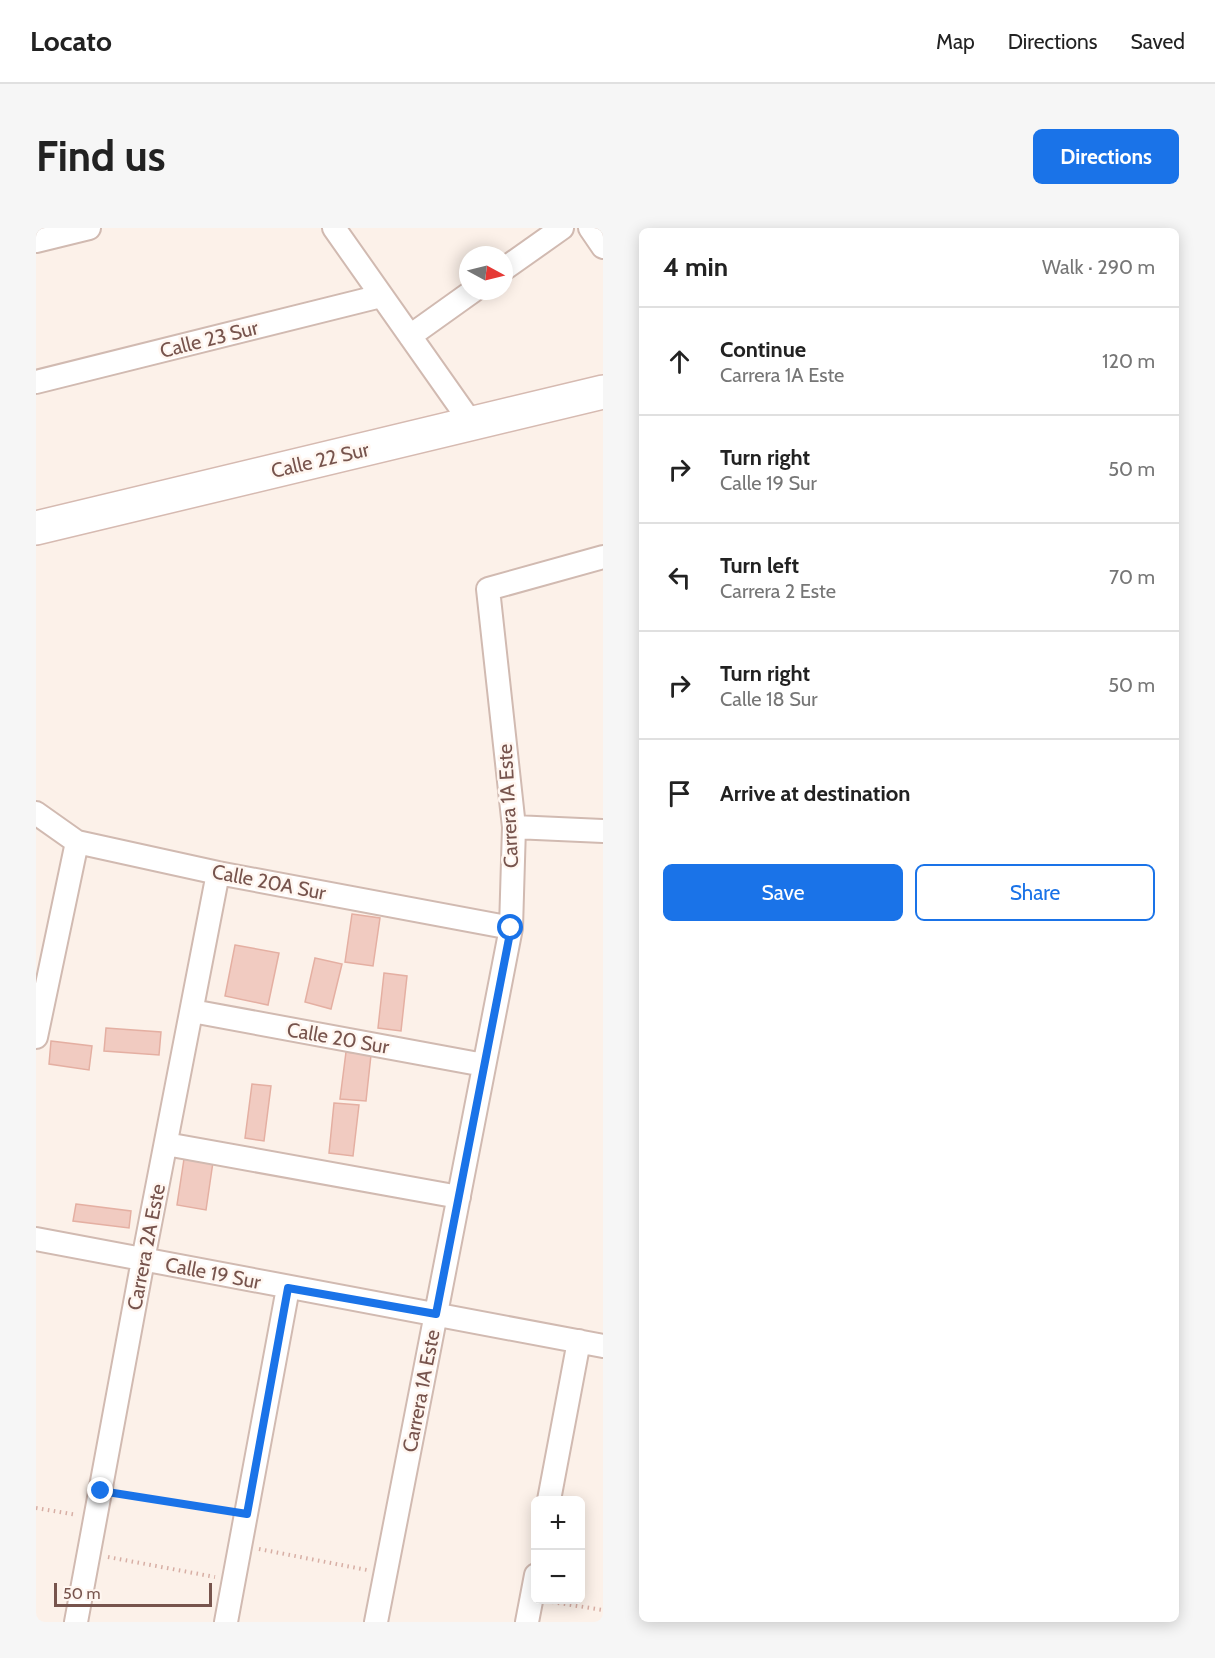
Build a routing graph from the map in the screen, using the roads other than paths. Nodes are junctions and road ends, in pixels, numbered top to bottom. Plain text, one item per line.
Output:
1 (89, 228) edge
2 (562, 228) edge
3 (590, 228) edge
4 (345, 232) edge
5 (36, 241) edge
6 (603, 247) edge
7 (513, 263) edge
8 (381, 296) junction
9 (460, 300) edge
10 (410, 336) junction
11 (36, 382) edge
12 (603, 392) edge
13 (472, 424) junction
14 (36, 528) edge
15 (603, 556) edge
16 (36, 813) edge
17 (514, 827) junction
18 (603, 831) edge
19 (76, 842) junction
20 (218, 873) junction
21 (511, 928) junction
22 (192, 1011) junction
23 (36, 1037) edge
24 (484, 1065) junction
25 (166, 1144) junction
26 (459, 1197) junction
27 (36, 1239) edge
28 (143, 1260) junction
29 (288, 1288) junction
30 (436, 1314) junction
31 (579, 1341) junction
32 (603, 1346) edge
33 (550, 1496) edge
34 (531, 1601) edge
35 (76, 1622) edge
36 (226, 1622) edge
37 (376, 1622) edge
38 (527, 1622) edge

1 - 5 street
2 - 7 street
3 - 6 street
4 - 8 street
8 - 10 street
8 - 11 street, Calle 23 Sur
9 - 10 street
10 - 13 street
12 - 13 main road, Calle 22 Sur
13 - 14 main road, Calle 22 Sur
15 - 17 street, Carrera 1A Este
16 - 19 street, Calle 20A Sur
17 - 18 street
17 - 21 street, Carrera 1A Este
19 - 20 street, Calle 20A Sur
19 - 23 street
20 - 21 street, Calle 20A Sur
20 - 22 street, Carrera 2A Este
21 - 24 street, Carrera 1A Este
22 - 24 street, Calle 20 Sur
22 - 25 street, Carrera 2A Este
24 - 26 street, Carrera 1A Este
25 - 26 street
25 - 28 street, Carrera 2A Este
26 - 30 street, Carrera 1A Este
27 - 28 street, Calle 19 Sur
28 - 29 street, Calle 19 Sur
28 - 35 street, Carrera 2A Este
29 - 30 street, Calle 19 Sur
29 - 36 street
30 - 31 street, Calle 19 Sur
30 - 37 street, Carrera 1A Este
31 - 32 street, Calle 19 Sur
31 - 33 street
34 - 38 street

